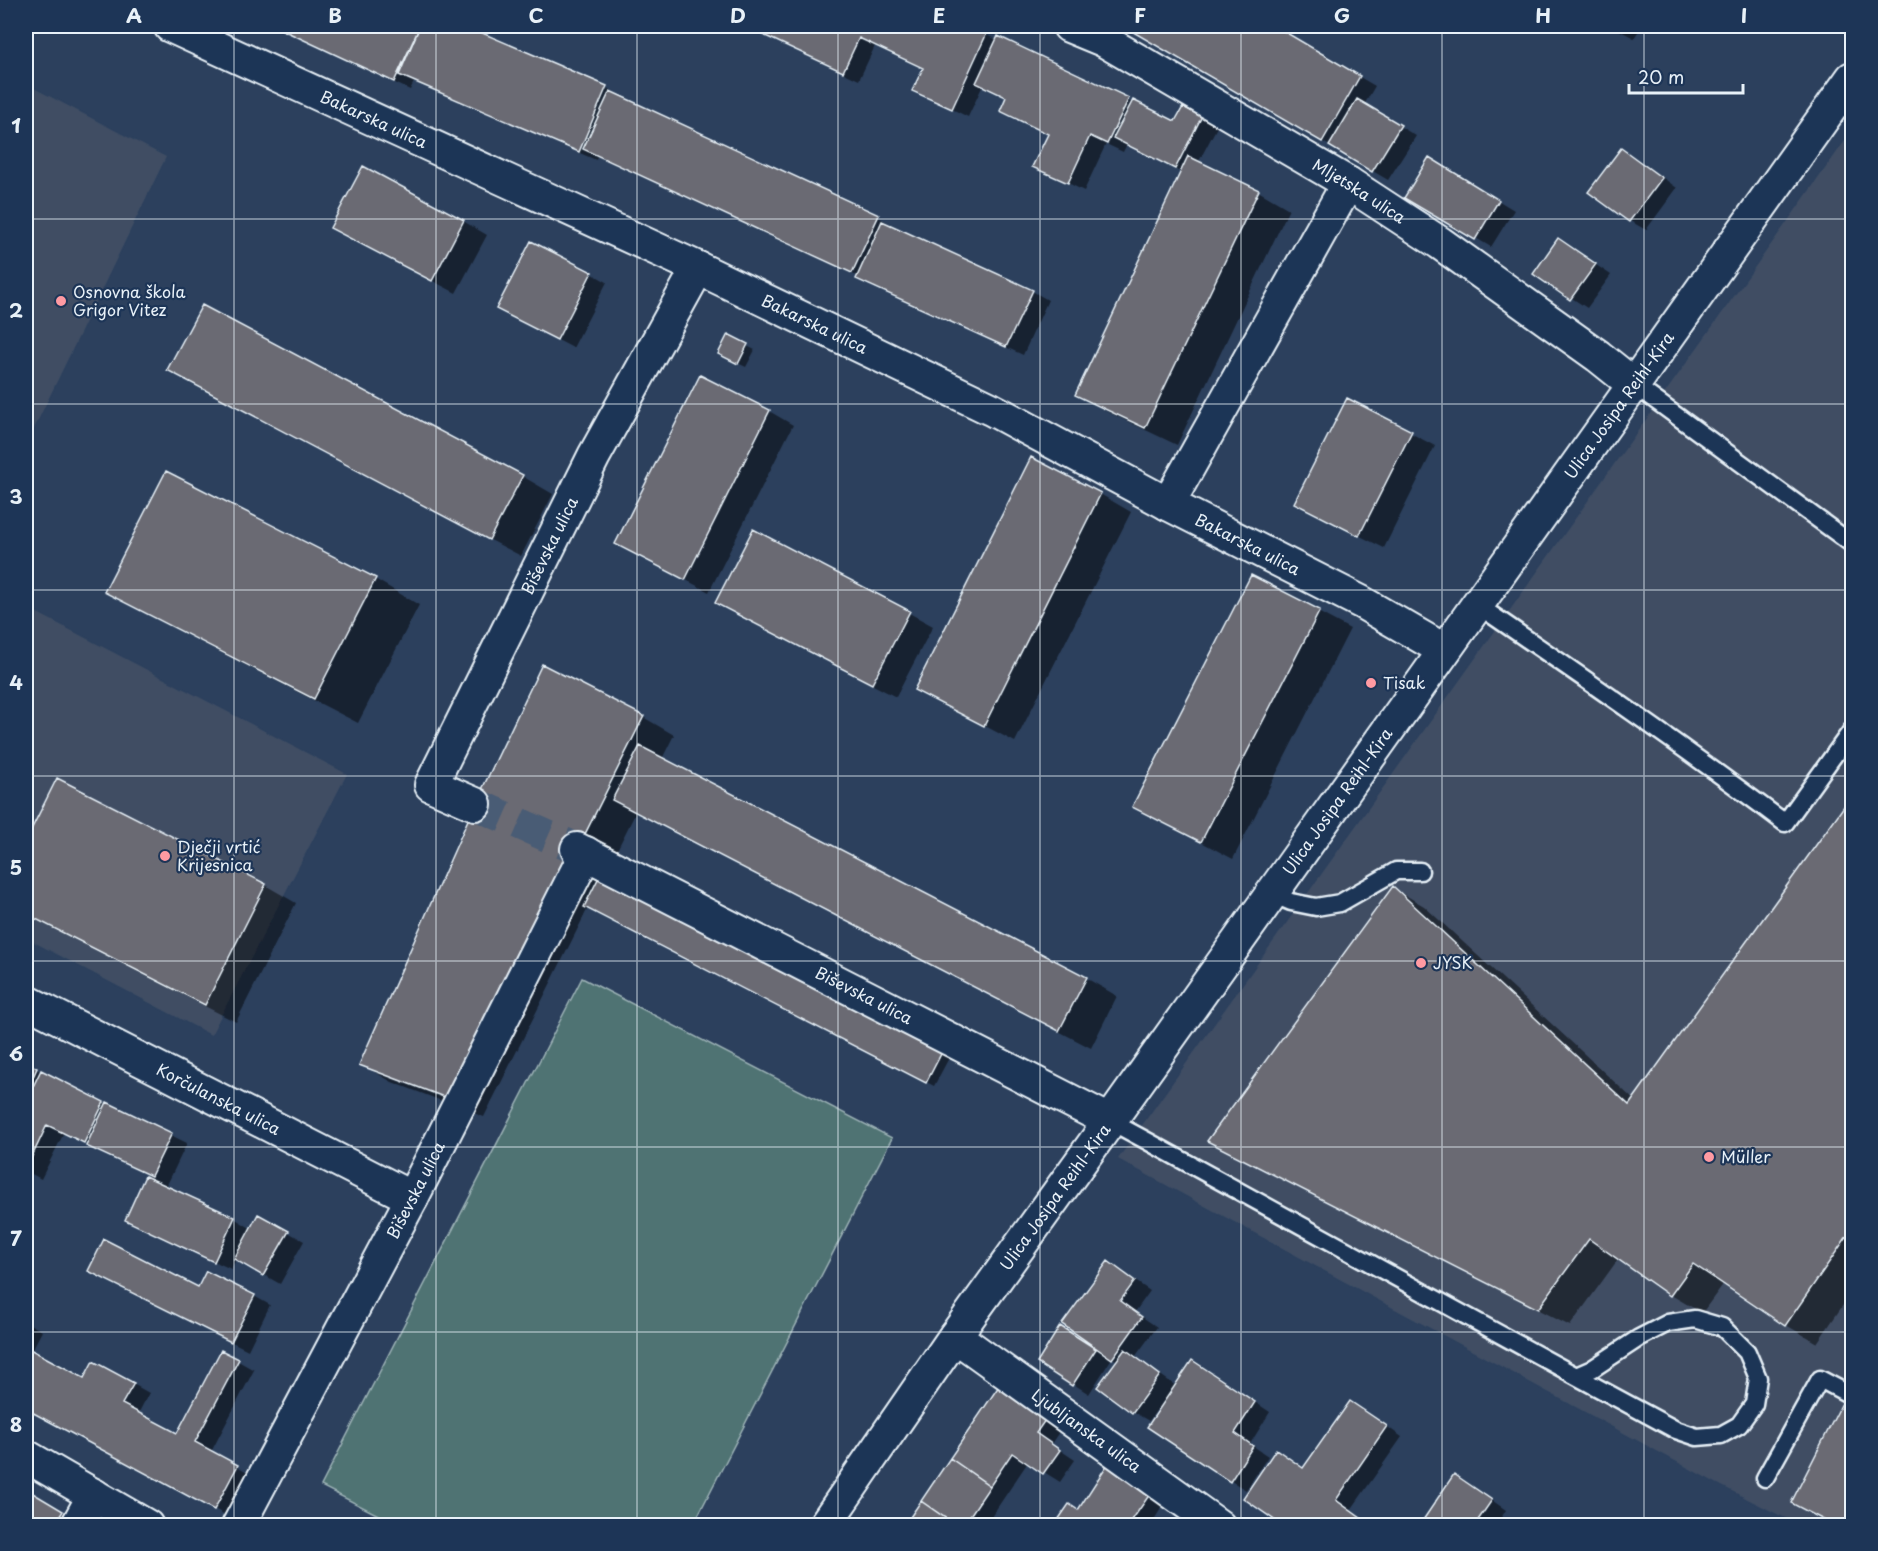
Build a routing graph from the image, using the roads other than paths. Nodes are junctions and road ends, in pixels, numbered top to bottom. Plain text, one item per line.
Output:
1 (170, 26) edge
2 (1084, 29) edge
3 (1852, 78) edge
4 (1348, 183) junction
5 (698, 268) junction
6 (1634, 384) junction
7 (1168, 504) junction
8 (1852, 544) edge
9 (1476, 604) junction
10 (1444, 650) junction
11 (1852, 730) edge
12 (475, 804) tunnel mouth
13 (1420, 871) dead end
14 (1272, 894) junction
15 (26, 1001) edge
16 (1110, 1121) junction
17 (412, 1198) junction
18 (955, 1336) junction
19 (1576, 1376) junction
20 (1852, 1396) edge
21 (26, 1456) edge
22 (1765, 1478) dead end
23 (94, 1495) junction
24 (77, 1526) edge
25 (147, 1526) edge
26 (238, 1526) edge
27 (824, 1526) edge
28 (1219, 1526) edge

1 - 5 street, Bakarska ulica
2 - 4 street, Mljetska ulica
3 - 6 street, Ulica Josipa Reihl-Kira
4 - 6 street, Mljetska ulica
4 - 7 street
5 - 7 street, Bakarska ulica
5 - 12 street, Biševska ulica
6 - 8 lane
6 - 9 street, Ulica Josipa Reihl-Kira
7 - 10 street, Bakarska ulica
9 - 10 street, Ulica Josipa Reihl-Kira
9 - 11 lane
10 - 14 street, Ulica Josipa Reihl-Kira
13 - 14 lane
14 - 16 street, Ulica Josipa Reihl-Kira
15 - 17 street, Korčulanska ulica
16 - 17 street, Biševska ulica
16 - 18 street, Ulica Josipa Reihl-Kira
16 - 19 lane
17 - 26 street, Biševska ulica
18 - 27 street, Ulica Josipa Reihl-Kira
18 - 28 street, Ljubljanska ulica
19 - 19 lane
20 - 22 lane
21 - 23 street
23 - 24 street
23 - 25 street

